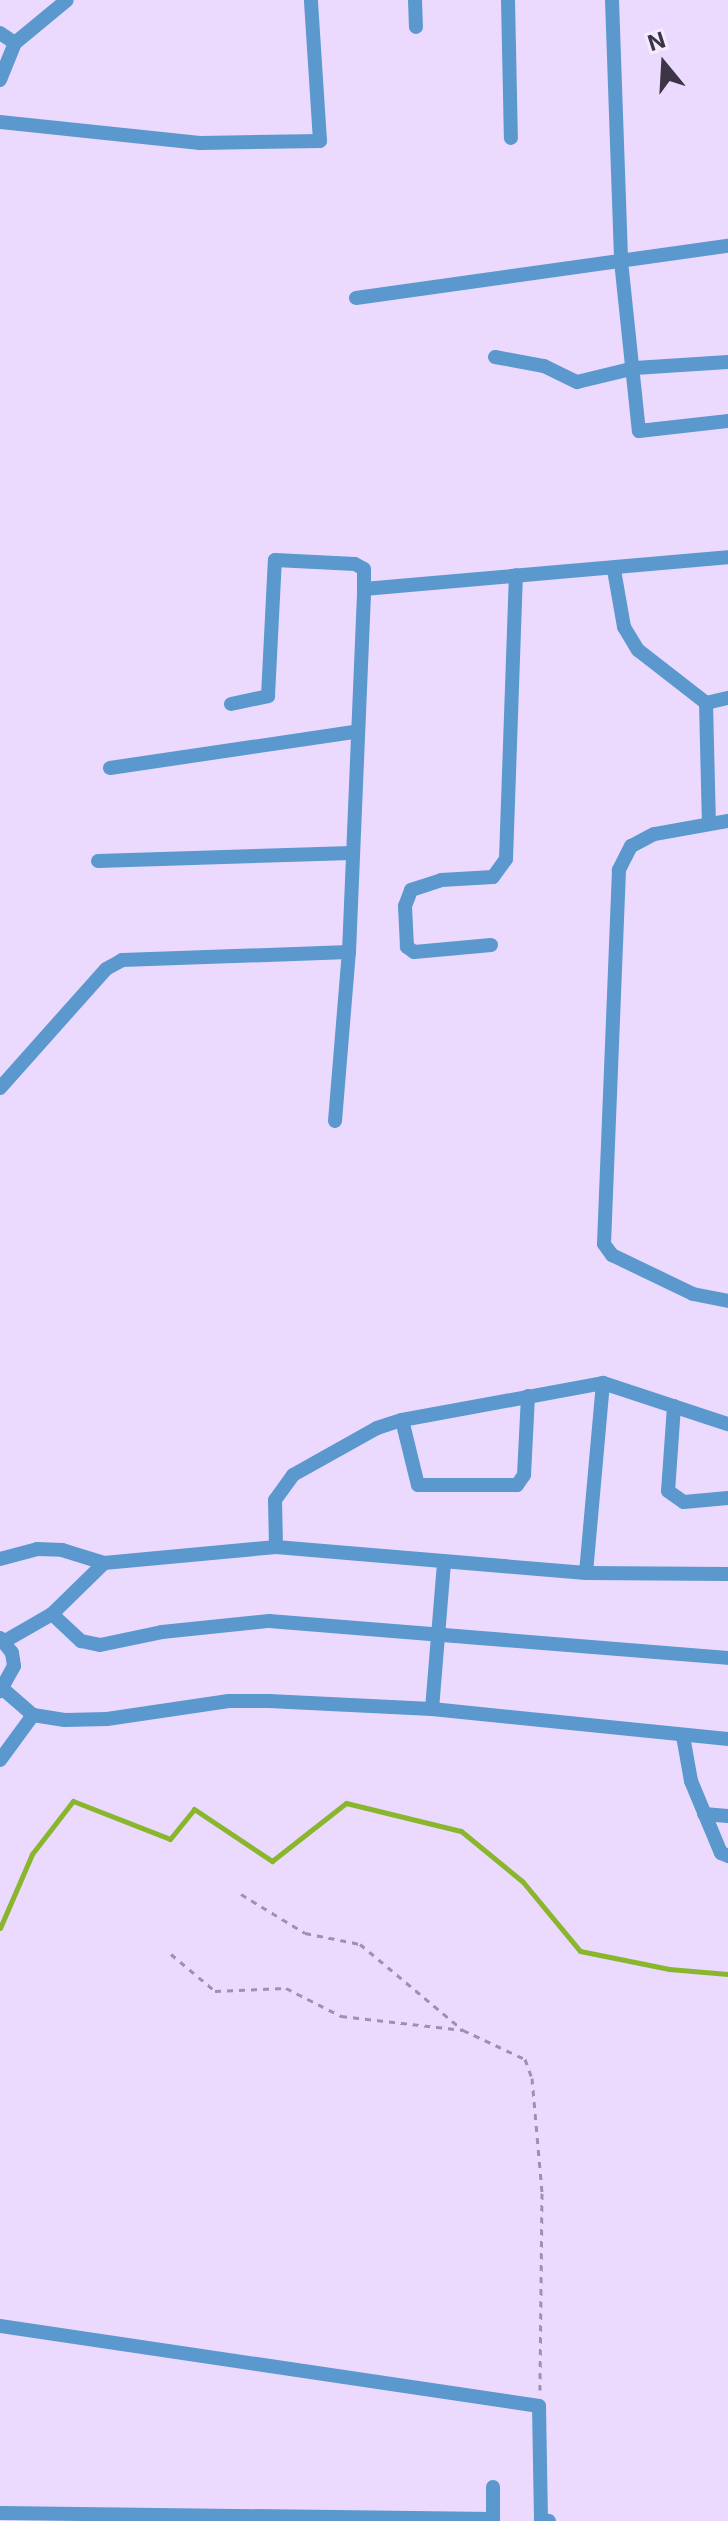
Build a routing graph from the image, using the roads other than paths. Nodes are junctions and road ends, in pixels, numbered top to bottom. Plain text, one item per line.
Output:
1 (67, 0) edge
2 (311, 0) edge
3 (415, 0) edge
4 (508, 0) edge
5 (612, 0) edge
6 (416, 27) dead end
7 (0, 33) edge
8 (15, 43) junction
9 (0, 80) edge
10 (0, 122) edge
11 (511, 138) dead end
12 (728, 246) edge
13 (621, 261) junction
14 (356, 298) dead end
15 (495, 357) dead end
16 (728, 362) edge
17 (635, 368) junction
18 (728, 421) edge
19 (728, 557) edge
20 (614, 570) junction
21 (516, 575) junction
22 (364, 589) junction
23 (728, 698) edge
24 (706, 703) junction
25 (231, 704) dead end
26 (355, 732) junction
27 (110, 768) dead end
28 (728, 821) edge
29 (709, 823) junction
30 (352, 853) junction
31 (98, 861) dead end
32 (491, 945) dead end
33 (349, 952) junction
34 (0, 1088) edge
35 (335, 1121) dead end
36 (728, 1301) edge
37 (603, 1383) junction
38 (528, 1396) junction
39 (674, 1406) junction
40 (402, 1420) junction
41 (728, 1424) edge
42 (728, 1498) edge
43 (276, 1547) junction
44 (0, 1559) edge
45 (444, 1562) junction
46 (104, 1563) junction
47 (586, 1573) junction
48 (728, 1574) edge
49 (52, 1614) junction
50 (438, 1634) junction
51 (2, 1640) edge
52 (728, 1658) edge
53 (2, 1690) edge
54 (432, 1709) junction
55 (33, 1715) junction
56 (683, 1736) junction
57 (728, 1739) edge
58 (0, 1760) edge
59 (704, 1814) junction
60 (728, 1816) edge
61 (728, 1856) edge
62 (0, 2326) edge
63 (493, 2487) dead end
64 (0, 2513) edge
65 (329, 2519) edge
66 (415, 2520) edge
67 (493, 2520) edge
68 (544, 2521) edge

1 - 8 street
2 - 10 street
3 - 6 street
4 - 11 street
5 - 13 street
7 - 8 street
8 - 9 street
12 - 13 street
13 - 14 street
13 - 17 street
15 - 17 street
16 - 17 street
17 - 18 street
19 - 20 street
20 - 21 street
20 - 24 street
21 - 22 street
21 - 32 street
22 - 25 street
22 - 26 street
23 - 24 street
24 - 29 street
26 - 27 street
26 - 30 street
28 - 29 street
29 - 36 street
30 - 31 street
30 - 33 street
33 - 34 street
33 - 35 street
37 - 38 street
37 - 39 street
37 - 47 street
38 - 40 street
38 - 40 street
39 - 41 street
39 - 42 street
40 - 43 street
43 - 45 street
43 - 46 street
44 - 46 street
45 - 47 street
45 - 50 street
46 - 49 street
47 - 48 street
49 - 50 street
49 - 51 street
50 - 52 street
50 - 54 street
51 - 53 street
53 - 55 street
54 - 55 street
54 - 56 street
55 - 58 street
56 - 57 street
56 - 59 street
59 - 60 street
59 - 61 street
62 - 68 street
63 - 67 street
64 - 65 street
65 - 66 street
66 - 67 street

